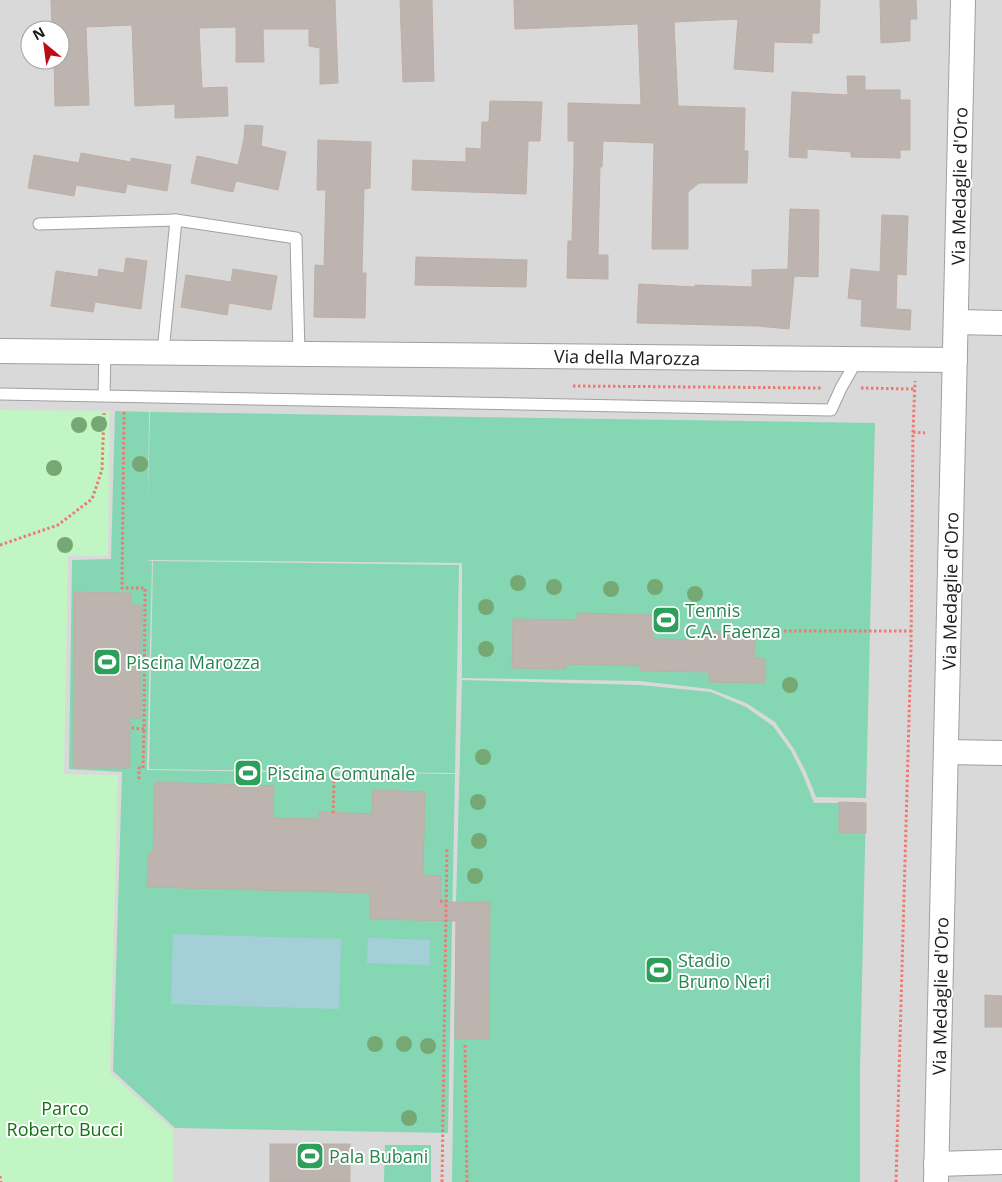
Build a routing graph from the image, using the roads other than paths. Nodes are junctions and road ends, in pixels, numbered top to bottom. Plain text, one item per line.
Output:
1 (962, 0) edge
2 (176, 220) junction
3 (39, 224) dead end
4 (956, 322) junction
5 (1002, 323) edge
6 (0, 351) edge
7 (105, 352) junction
8 (163, 352) junction
9 (299, 353) junction
10 (857, 360) junction
11 (955, 360) junction
12 (0, 394) edge
13 (104, 395) junction
14 (946, 752) junction
15 (1002, 753) edge
16 (1002, 1162) edge
17 (936, 1173) edge

1 - 4 street, Via Medaglie d'Oro
2 - 3 lane
2 - 8 lane
2 - 9 lane
4 - 5 street
4 - 11 street, Via Medaglie d'Oro
6 - 7 street, Via della Marozza
7 - 8 street, Via della Marozza
7 - 13 lane
8 - 9 street, Via della Marozza
9 - 10 street, Via della Marozza
10 - 11 street, Via della Marozza
10 - 13 lane
11 - 14 street, Via Medaglie d'Oro
12 - 13 lane
14 - 15 street
14 - 17 street, Via Medaglie d'Oro
16 - 17 street

